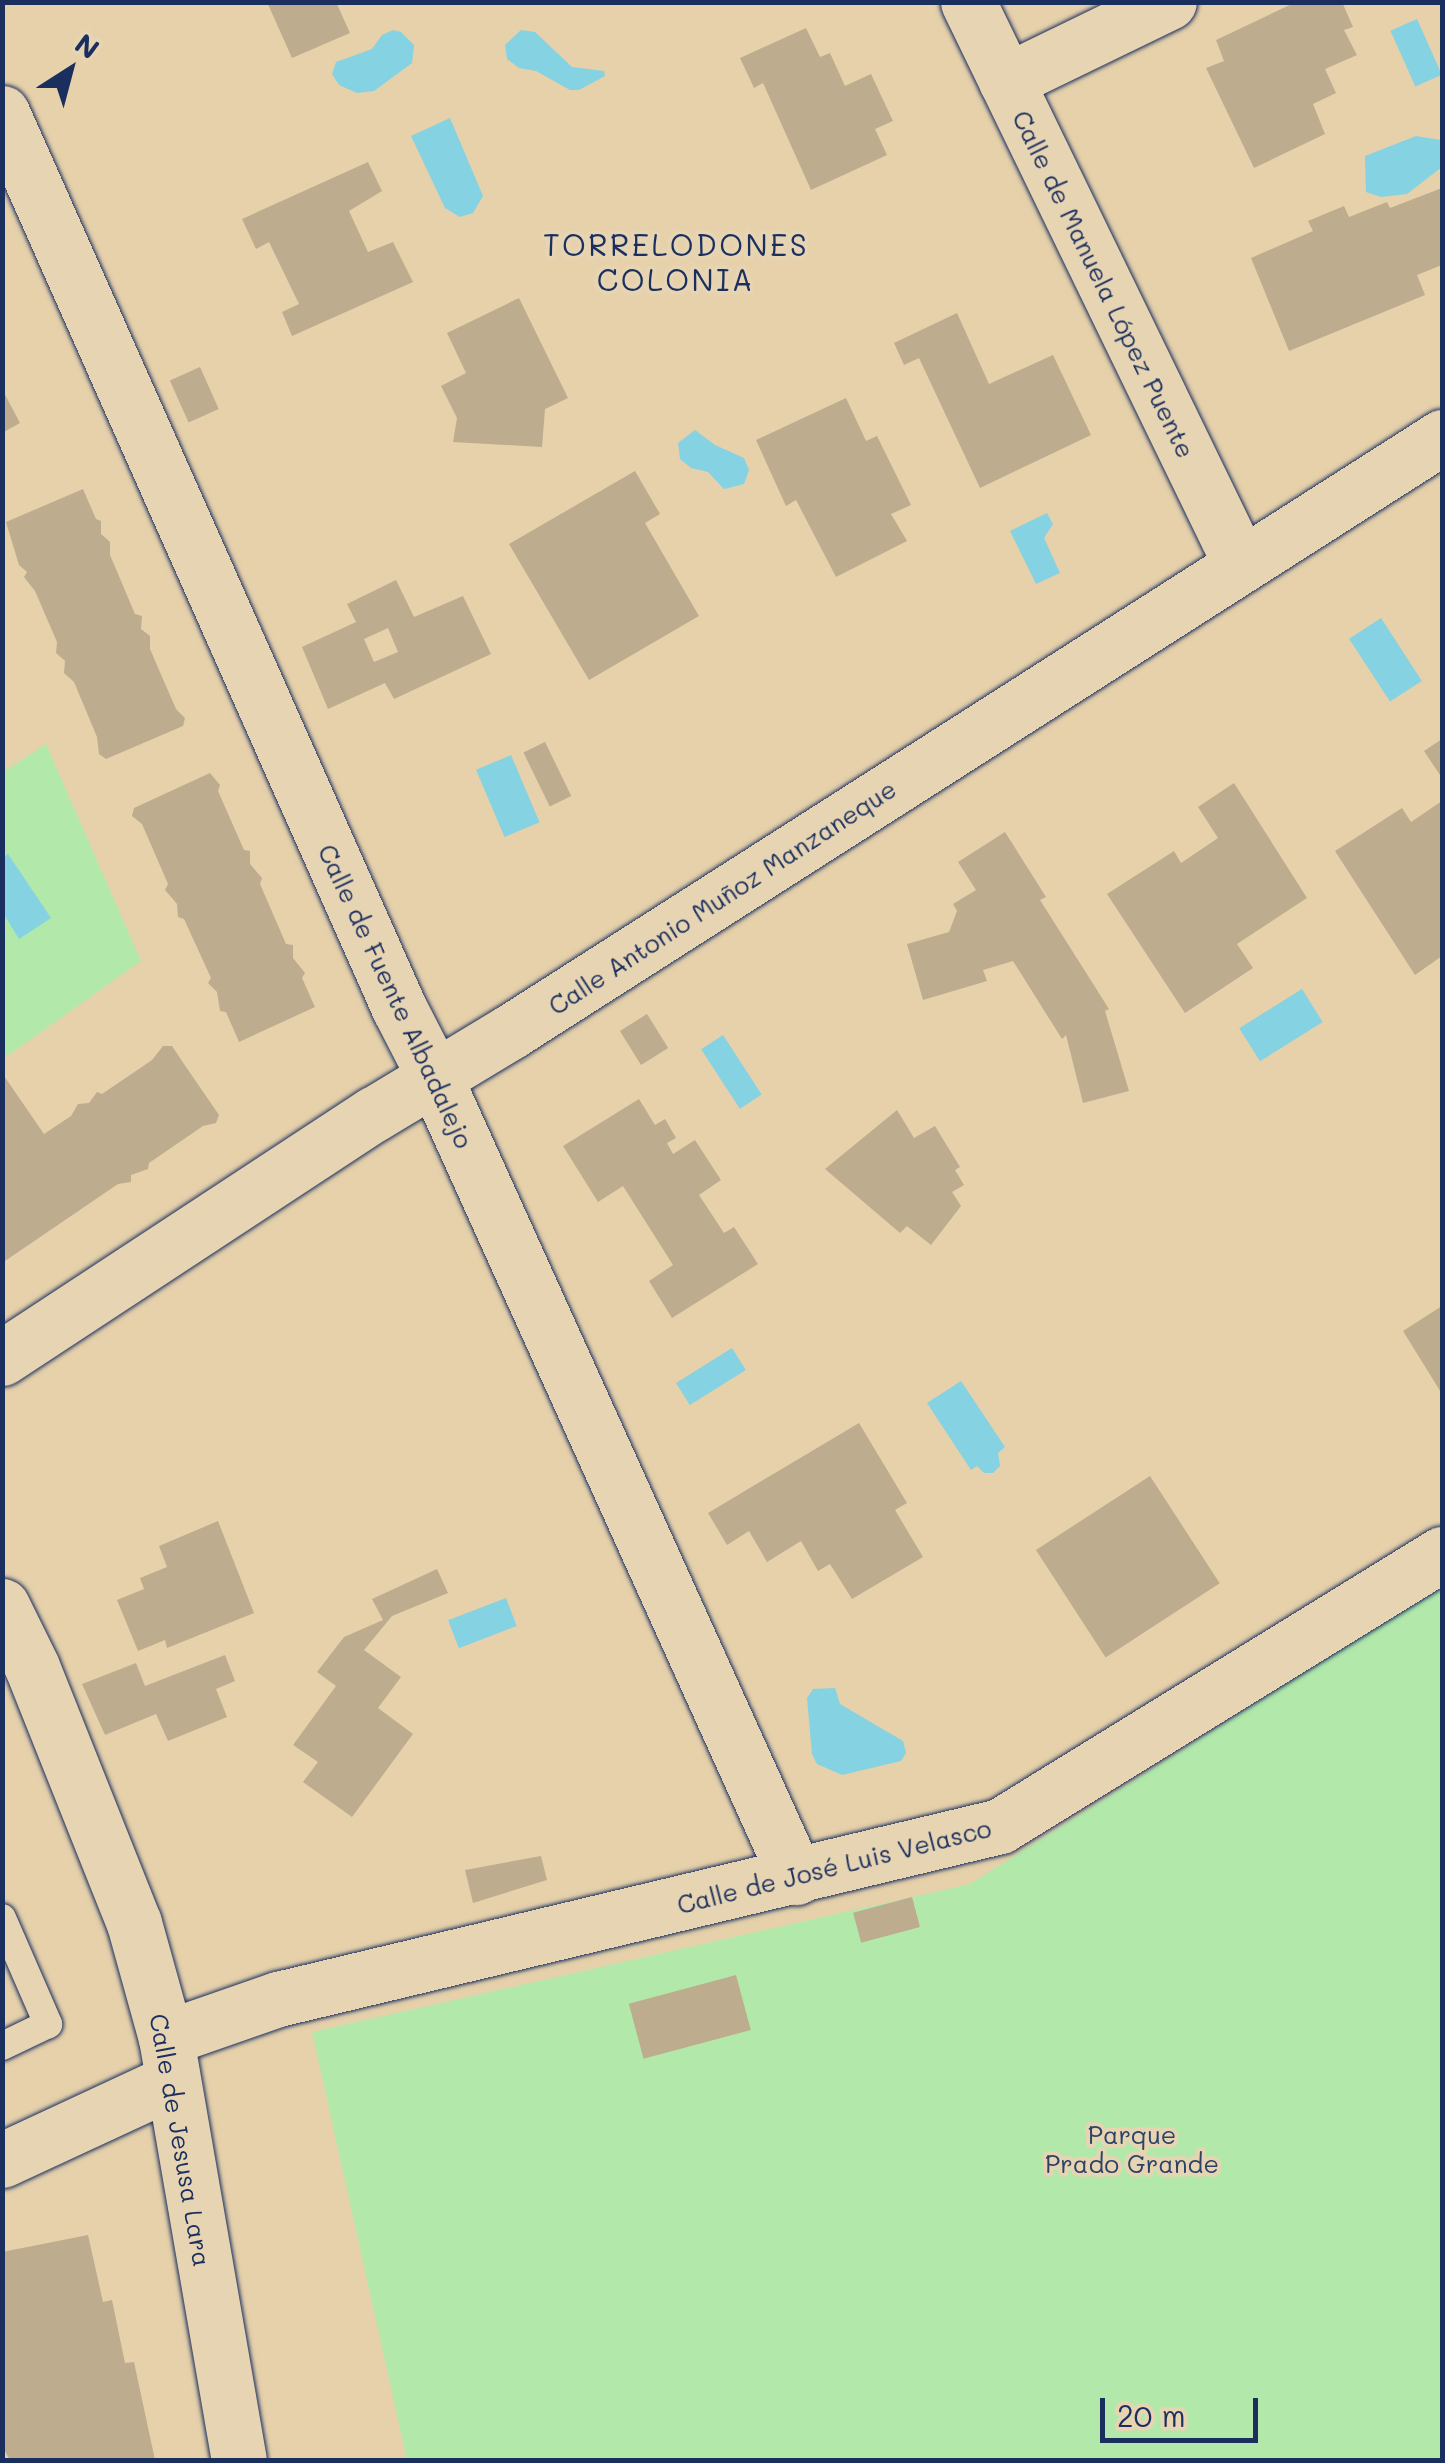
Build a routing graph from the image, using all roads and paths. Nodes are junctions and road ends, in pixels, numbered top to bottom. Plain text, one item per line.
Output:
1 (968, 2) edge
2 (1168, 2) edge
3 (1006, 81) junction
4 (2, 113) edge
5 (1442, 437) edge
6 (1241, 565) junction
7 (435, 1078) junction
8 (2, 1358) edge
9 (1442, 1554) edge
10 (2, 1606) edge
11 (796, 1877) junction
12 (2, 1918) edge
13 (2, 2046) edge
14 (169, 2059) junction
15 (2, 2160) edge
16 (239, 2460) edge

1 - 3 street, Calle de Manuela López Puente
2 - 3 street
3 - 6 street, Calle de Manuela López Puente
4 - 7 street, Calle de Fuente Albadalejo
5 - 6 street, Calle Antonio Muñoz Manzaneque
6 - 7 street, Calle Antonio Muñoz Manzaneque
7 - 8 street, Calle Antonio Muñoz Manzaneque
7 - 11 street, Calle de Fuente Albadalejo
9 - 11 street, Calle de José Luis Velasco
10 - 14 street, Calle de Jesusa Lara
11 - 14 street, Calle de José Luis Velasco
12 - 13 lane
14 - 15 street, Calle de José Luis Velasco
14 - 16 street, Calle de Jesusa Lara

